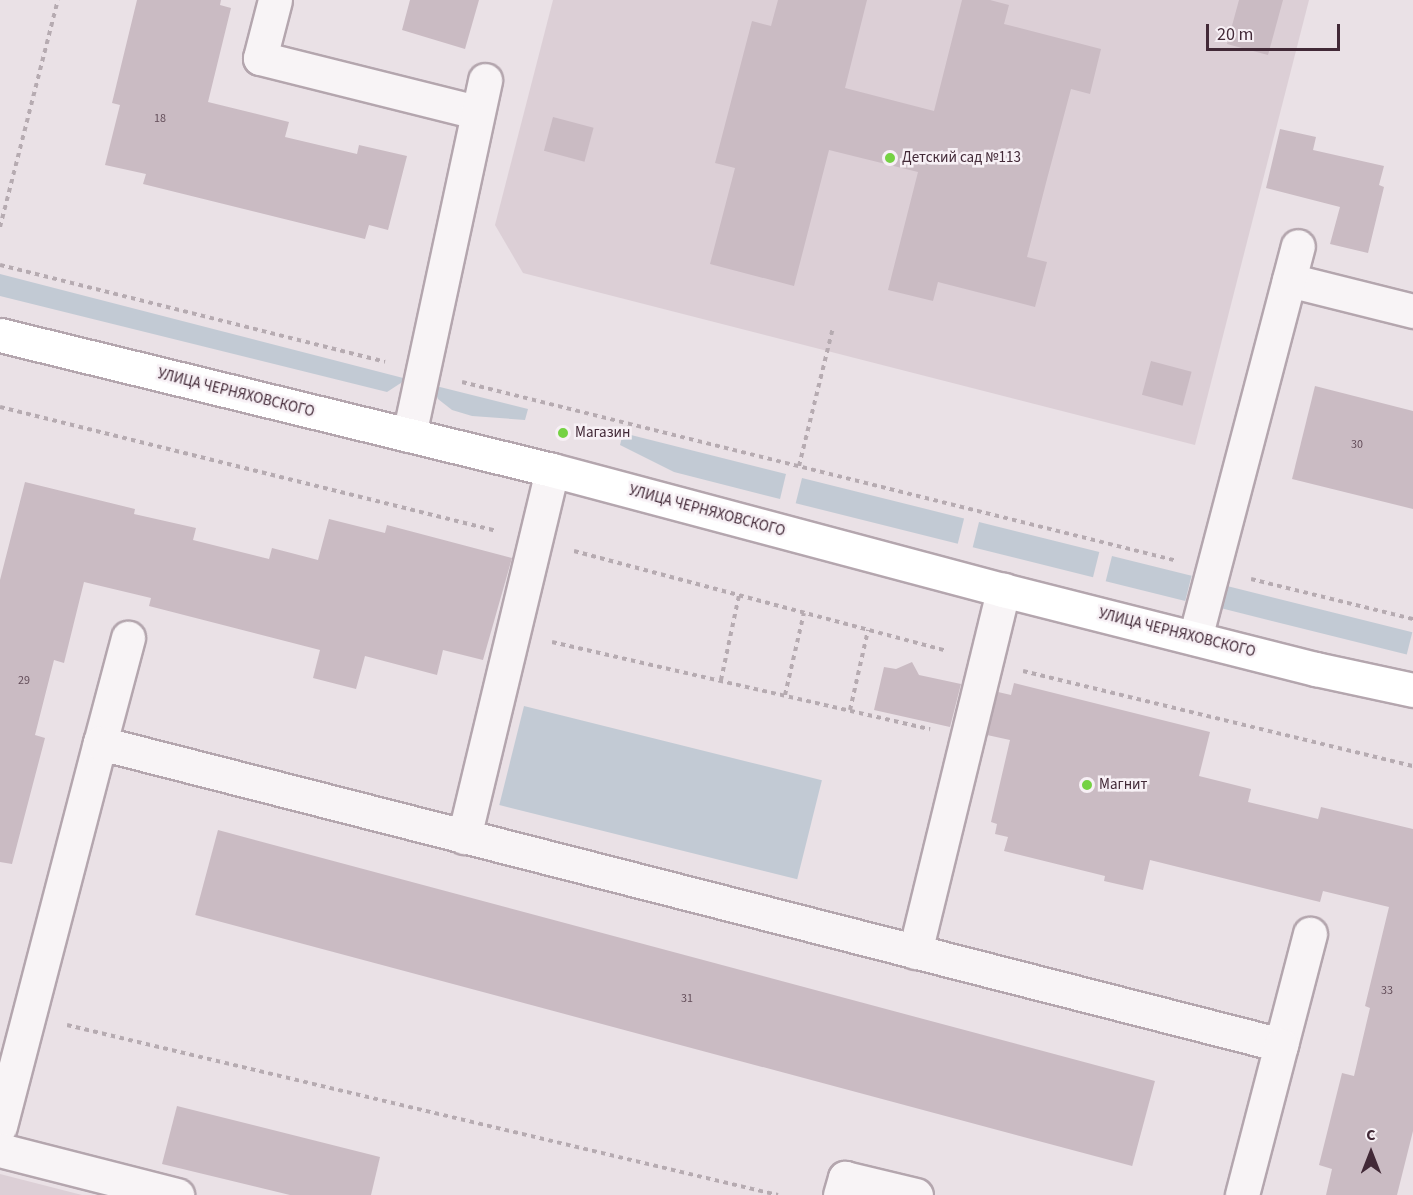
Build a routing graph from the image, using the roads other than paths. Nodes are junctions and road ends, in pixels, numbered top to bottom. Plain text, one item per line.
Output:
1 (275, 0) edge
2 (485, 80) dead end
3 (477, 112) junction
4 (1298, 246) dead end
5 (1289, 280) junction
6 (1413, 311) edge
7 (0, 335) edge
8 (409, 435) junction
9 (552, 470) junction
10 (1003, 590) junction
11 (128, 638) dead end
12 (1196, 638) junction
13 (1413, 690) edge
14 (100, 742) junction
15 (464, 837) junction
16 (1310, 934) dead end
17 (915, 952) junction
18 (1281, 1046) junction
19 (0, 1126) edge
20 (0, 1150) edge
21 (177, 1195) edge
22 (840, 1195) edge
23 (916, 1195) edge
24 (1242, 1195) edge

1 - 3 lane
2 - 3 lane
3 - 8 lane
4 - 5 lane
5 - 6 lane
5 - 12 lane
7 - 8 main road, УЛИЦА ЧЕРНЯХОВСКОГО
8 - 9 main road, УЛИЦА ЧЕРНЯХОВСКОГО
9 - 10 main road, УЛИЦА ЧЕРНЯХОВСКОГО
9 - 15 lane
10 - 12 main road, УЛИЦА ЧЕРНЯХОВСКОГО
10 - 17 lane
11 - 14 lane
12 - 13 main road, УЛИЦА ЧЕРНЯХОВСКОГО
14 - 15 lane
14 - 19 lane
15 - 17 lane
16 - 18 lane
17 - 18 lane
18 - 24 lane
20 - 21 lane
22 - 23 lane

